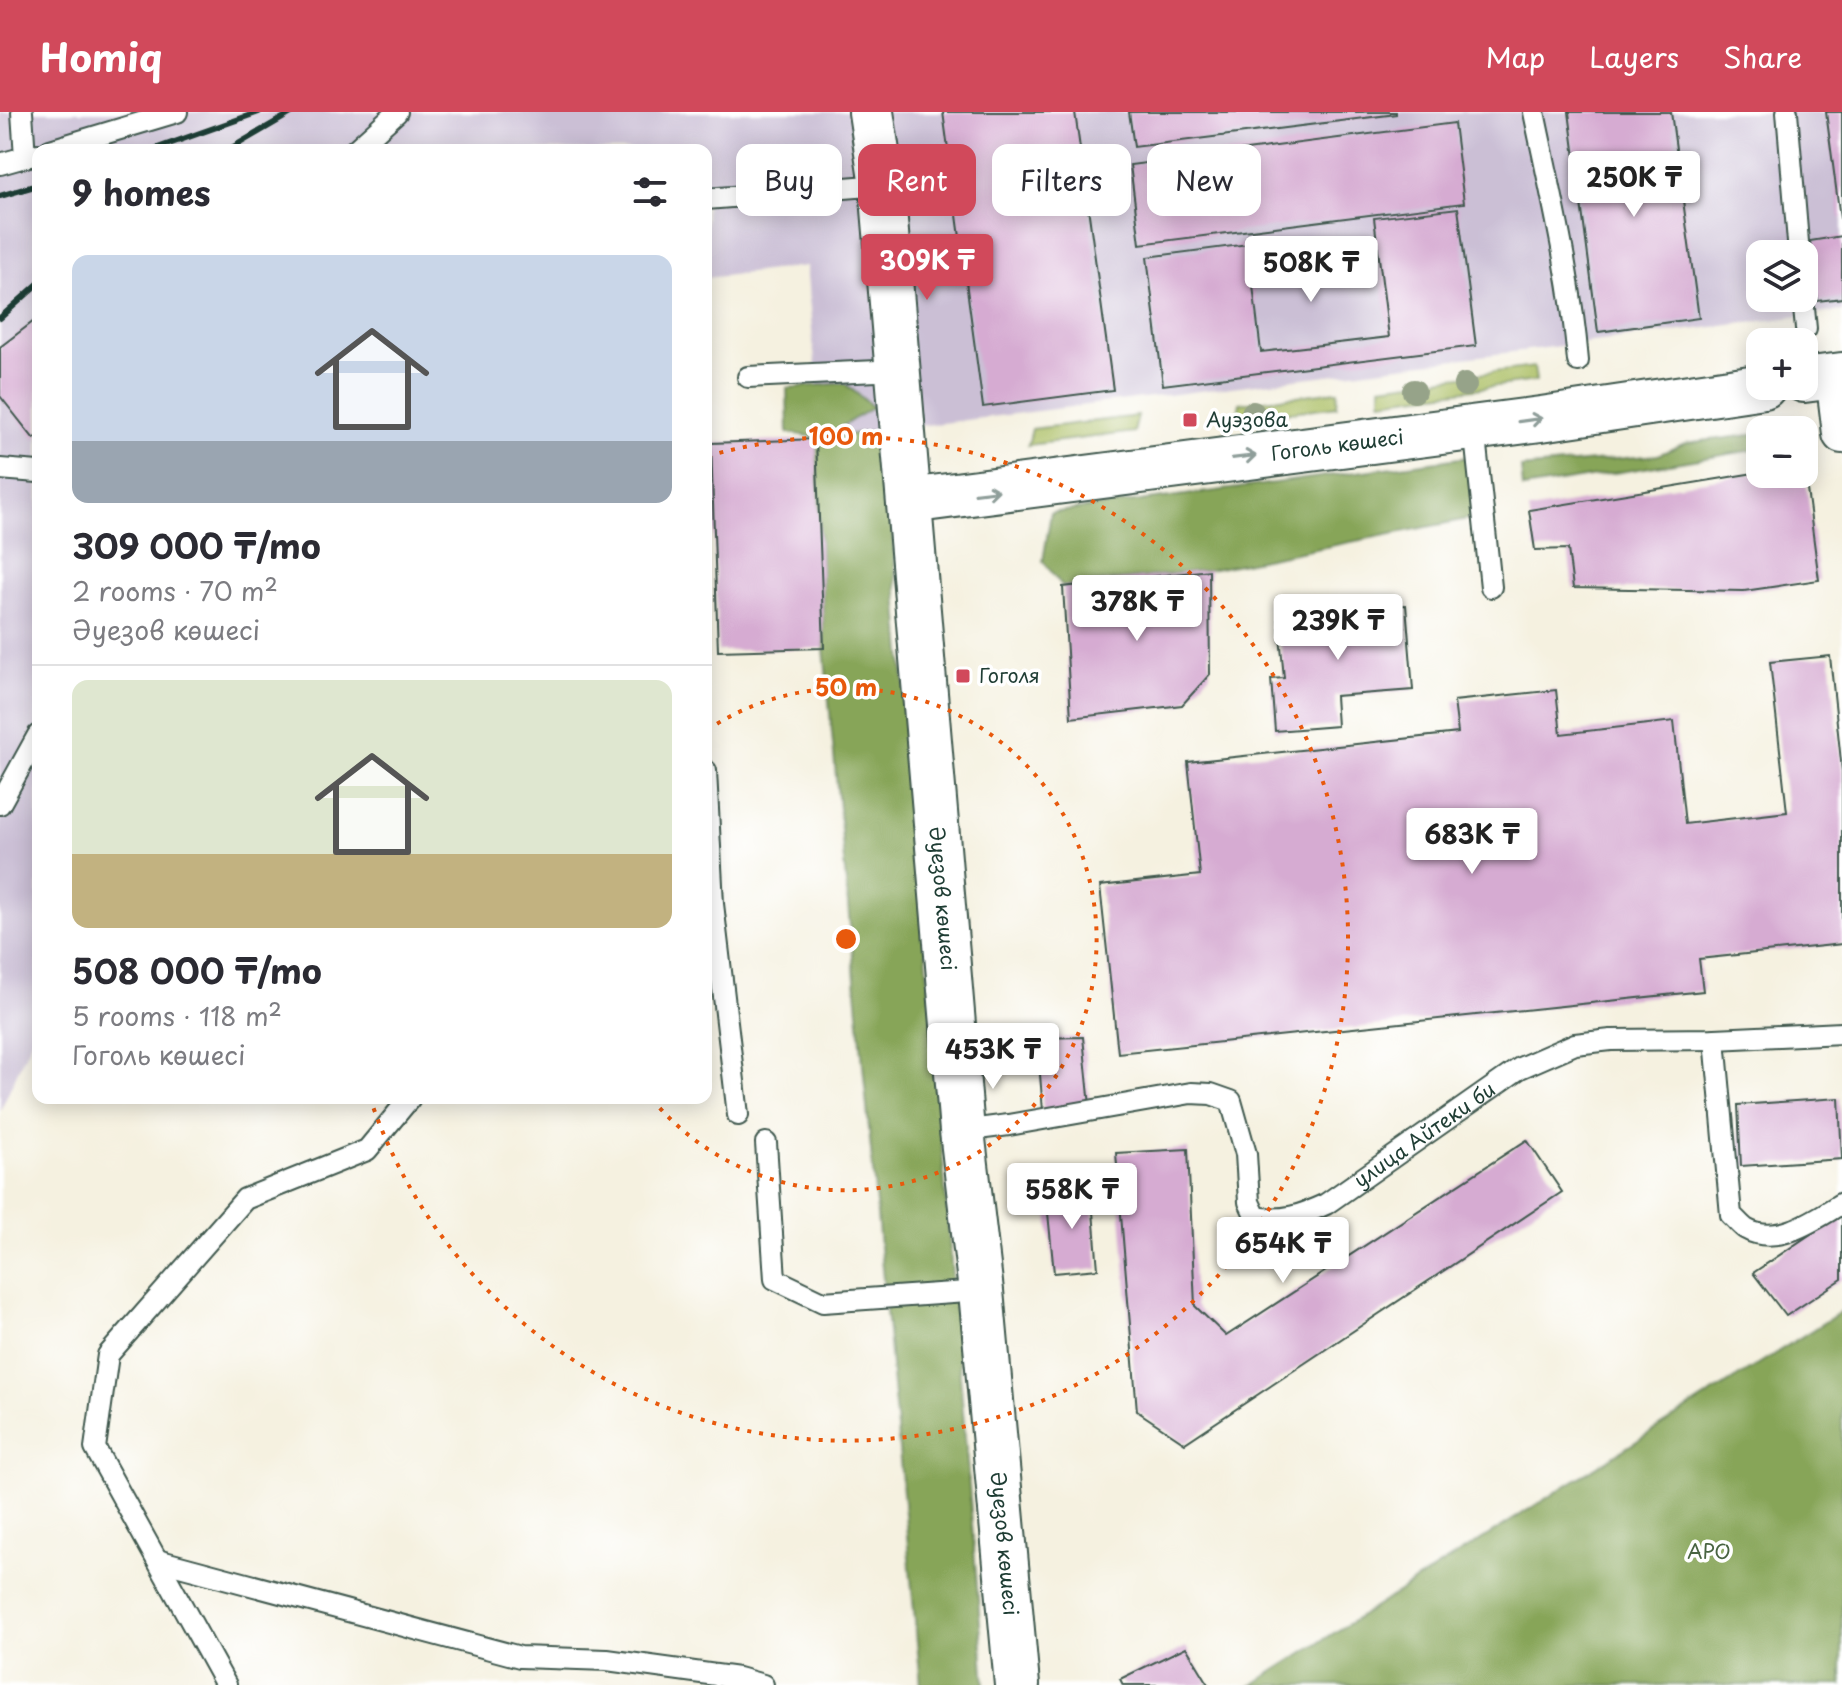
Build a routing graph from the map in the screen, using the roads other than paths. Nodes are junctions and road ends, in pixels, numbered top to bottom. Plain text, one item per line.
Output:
1 (22, 112) edge
2 (177, 112) edge
3 (397, 112) edge
4 (871, 112) edge
5 (1534, 112) edge
6 (1787, 112) edge
7 (70, 144) edge
8 (362, 144) edge
9 (876, 144) edge
10 (32, 156) edge
11 (0, 164) edge
12 (858, 187) edge
13 (712, 199) edge
14 (885, 216) edge
15 (1798, 240) edge
16 (1578, 361) dead end
17 (899, 370) junction
18 (748, 377) dead end
19 (1827, 377) edge
20 (1746, 389) edge
21 (1474, 427) junction
22 (1842, 434) edge
23 (0, 469) edge
24 (32, 472) edge
25 (909, 501) junction
26 (1491, 587) dead end
27 (32, 746) edge
28 (0, 804) edge
29 (712, 928) edge
30 (1842, 1033) edge
31 (1715, 1039) junction
32 (405, 1104) edge
33 (738, 1115) dead end
34 (962, 1131) junction
35 (766, 1143) dead end
36 (1842, 1203) edge
37 (981, 1291) junction
38 (157, 1560) junction
39 (226, 1685) edge
40 (763, 1685) edge
41 (1017, 1685) edge

1 - 10 lane
2 - 7 lane
3 - 8 lane
4 - 9 main road, Әуезов көшесі
5 - 16 lane
6 - 15 lane
10 - 11 lane
12 - 13 lane
14 - 17 main road, Әуезов көшесі
17 - 18 lane
17 - 25 main road, Әуезов көшесі
19 - 22 street
21 -> 20 main road, Гоголь көшесі
25 -> 21 main road, Гоголь көшесі
21 - 26 lane
23 - 24 lane
25 - 34 main road, Әуезов көшесі
27 - 28 lane
29 - 33 lane
30 - 31 lane, улица Айтеки би
31 - 34 lane, улица Айтеки би
31 - 36 lane
32 - 38 lane
34 - 37 main road, Әуезов көшесі
35 - 37 lane
37 - 41 main road, Әуезов көшесі
38 - 39 lane
38 - 40 lane

